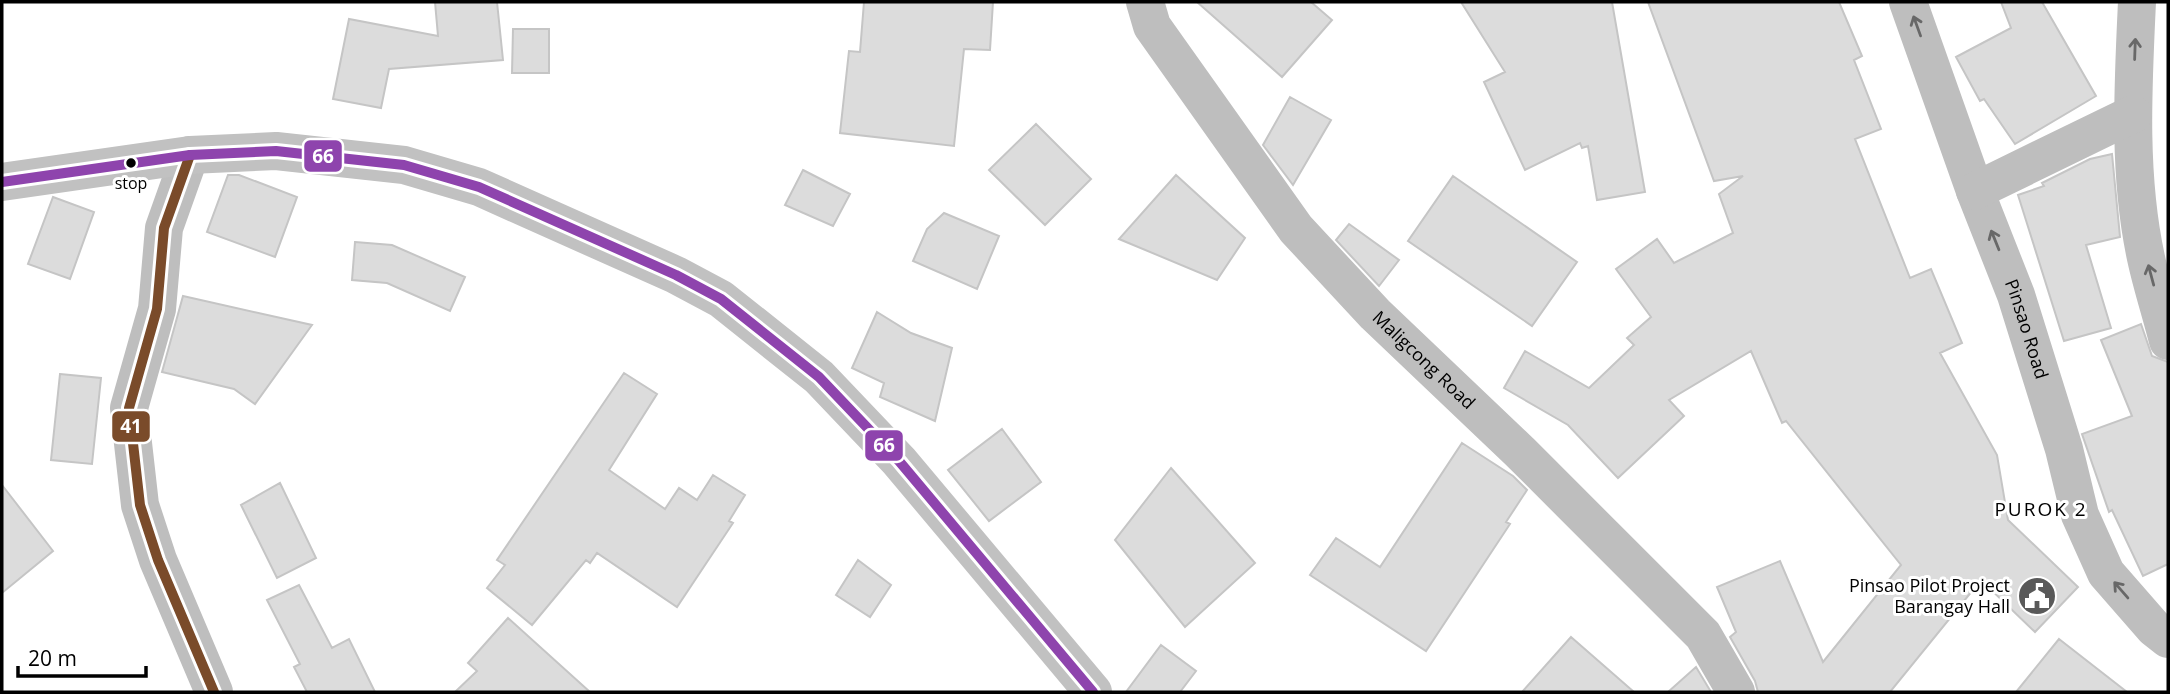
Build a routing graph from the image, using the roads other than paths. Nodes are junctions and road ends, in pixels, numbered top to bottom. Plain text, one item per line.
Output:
1 (1145, 2) edge
2 (1908, 2) edge
3 (2137, 2) edge
4 (2133, 114) junction
5 (190, 155) junction
6 (2, 182) edge
7 (1975, 191) junction
8 (2168, 341) edge
9 (2163, 626) edge
10 (214, 692) edge
11 (1093, 692) edge
12 (1737, 692) edge

1 - 12 street, Maligcong Road
7 -> 2 street, Pinsao Road
4 -> 3 street
4 - 7 street
8 -> 4 street
5 - 6 main road
5 - 10 street
5 - 11 main road
9 -> 7 street, Pinsao Road

